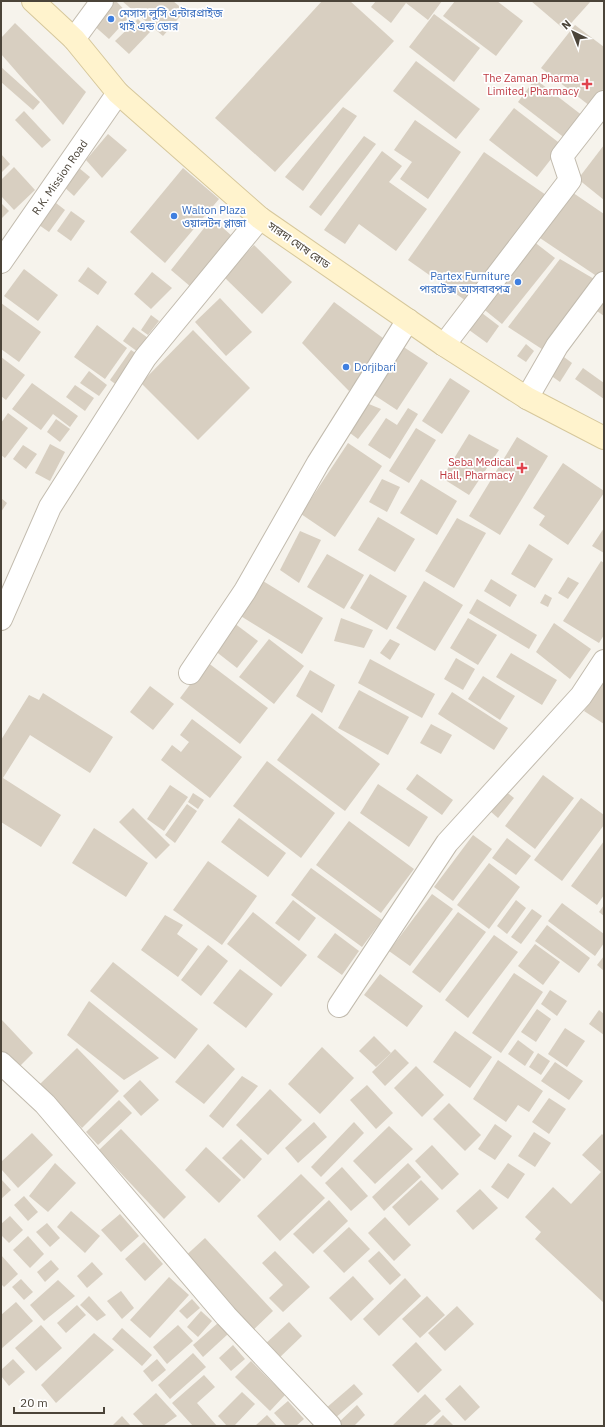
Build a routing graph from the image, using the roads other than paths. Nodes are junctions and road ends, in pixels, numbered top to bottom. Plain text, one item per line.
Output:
1 (33, 1) edge
2 (102, 1) edge
3 (74, 39) junction
4 (118, 93) junction
5 (604, 102) edge
6 (260, 218) junction
7 (1, 262) edge
8 (604, 283) edge
9 (408, 320) junction
10 (444, 345) junction
11 (527, 398) junction
12 (604, 438) edge
13 (1, 619) edge
14 (604, 662) edge
15 (190, 673) dead end
16 (339, 1006) dead end
17 (1, 1063) edge
18 (330, 1426) edge

1 - 3 main road, সারদা ঘোষ রোড
2 - 3 street
3 - 4 main road, সারদা ঘোষ রোড
4 - 6 main road, সারদা ঘোষ রোড
4 - 7 street, R.K. Mission Road
5 - 10 street
6 - 9 main road, সারদা ঘোষ রোড
6 - 13 street
8 - 11 street
9 - 10 main road, সারদা ঘোষ রোড
9 - 15 street
10 - 11 main road, সারদা ঘোষ রোড
11 - 12 main road, সারদা ঘোষ রোড
14 - 16 street
17 - 18 street

